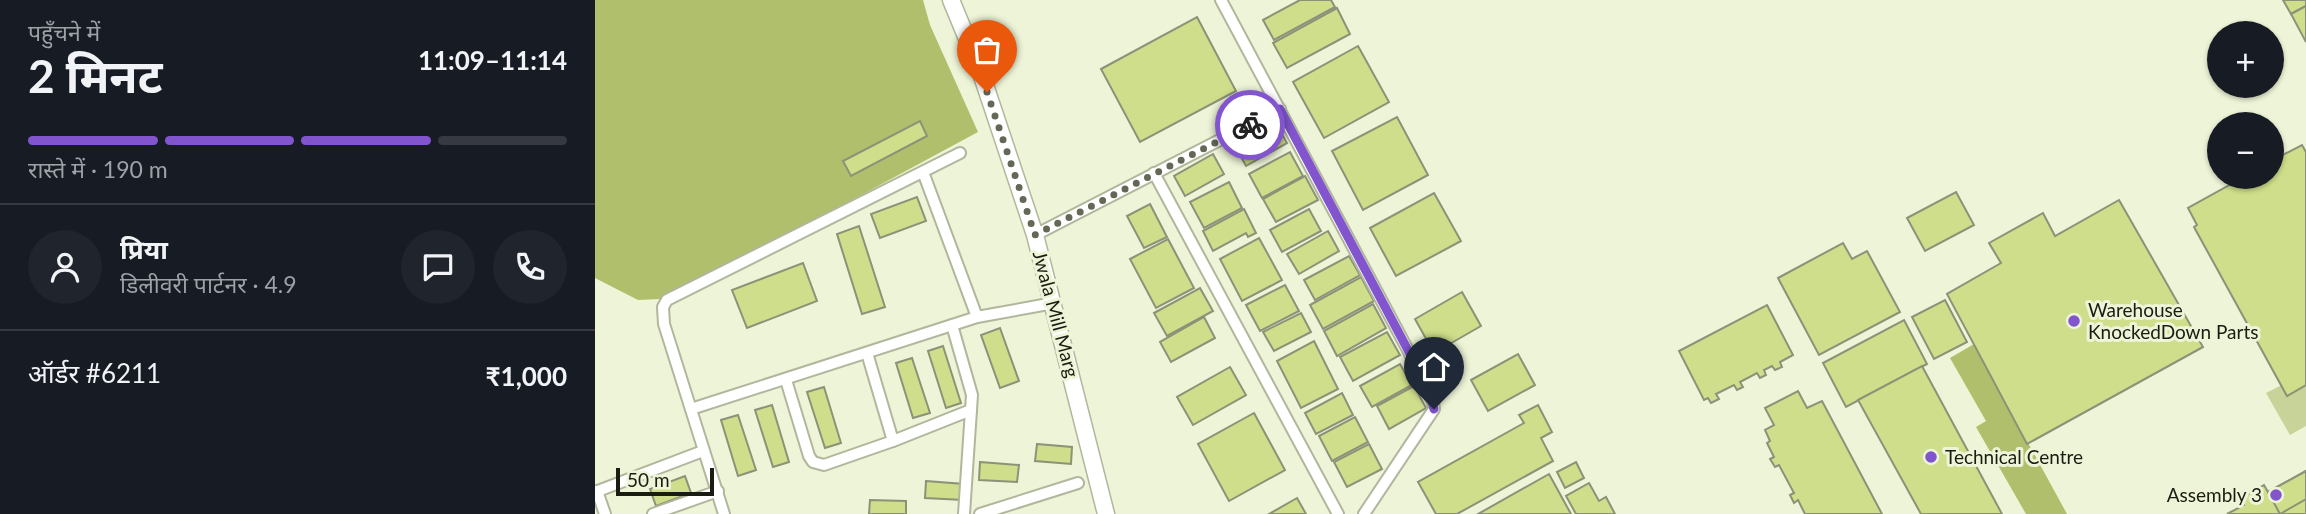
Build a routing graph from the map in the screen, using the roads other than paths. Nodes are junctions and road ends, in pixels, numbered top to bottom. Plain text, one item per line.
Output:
1 (951, 0) edge
2 (1221, 0) edge
3 (1280, 109) junction
4 (960, 153) dead end
5 (923, 172) junction
6 (1154, 173) junction
7 (1035, 235) junction
8 (1054, 303) junction
9 (977, 317) junction
10 (952, 325) junction
11 (867, 354) junction
12 (786, 380) junction
13 (691, 409) junction
14 (971, 410) junction
15 (894, 442) junction
16 (703, 451) junction
17 (1078, 483) dead end
18 (718, 491) junction
19 (596, 492) edge
20 (605, 514) edge
21 (653, 514) edge
22 (724, 514) edge
23 (964, 514) edge
24 (980, 514) edge
25 (1106, 514) edge
26 (1338, 514) edge
27 (1364, 514) edge

1 - 7 street, Jwala Mill Marg
2 - 3 street
3 - 6 street
3 - 27 street
4 - 5 street
5 - 9 street
5 - 13 street
6 - 7 street
6 - 26 street
7 - 8 street, Jwala Mill Marg
8 - 9 street
8 - 25 street, Jwala Mill Marg
9 - 10 street
10 - 11 street
10 - 14 street
11 - 12 street
11 - 15 street
12 - 13 street
12 - 15 street
13 - 16 street
14 - 15 street
14 - 23 street
16 - 18 street
16 - 19 street
17 - 24 street
18 - 21 street
18 - 22 street
19 - 20 street

